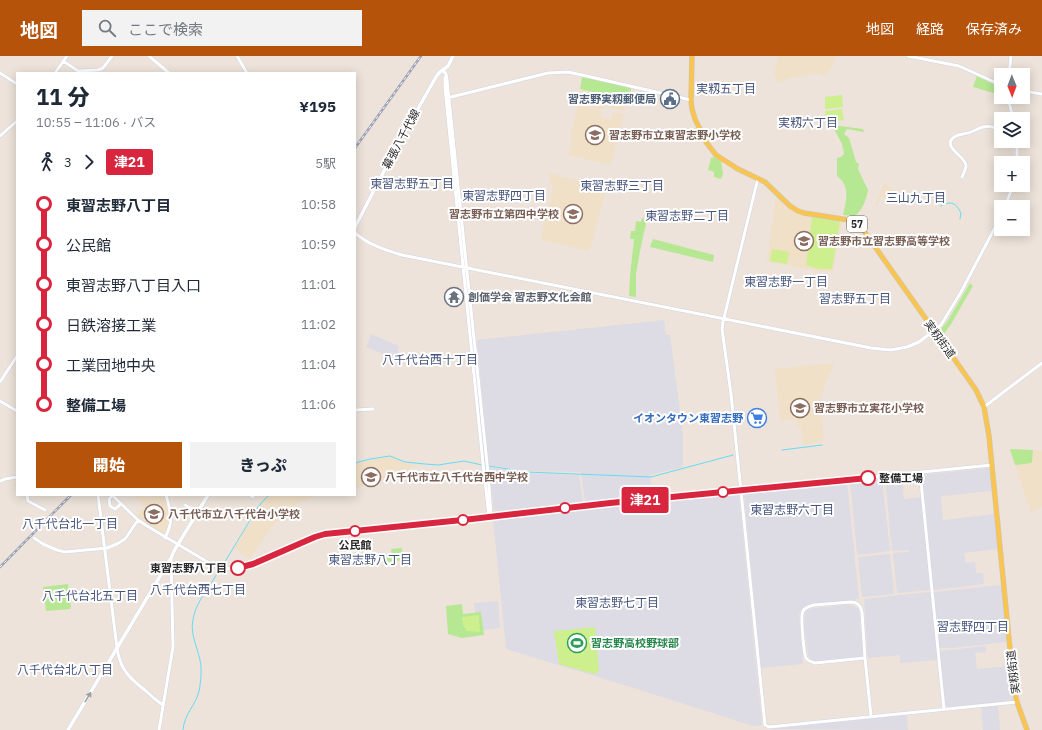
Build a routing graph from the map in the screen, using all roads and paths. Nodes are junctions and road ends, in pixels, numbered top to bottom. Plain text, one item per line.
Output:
1 (67, 56) edge
2 (112, 56) edge
3 (149, 56) edge
4 (237, 56) edge
5 (453, 56) edge
6 (692, 56) edge
7 (908, 56) edge
8 (1011, 56) edge
9 (63, 61) junction
10 (1010, 68) edge
11 (443, 70) junction
12 (0, 72) edge
13 (56, 72) edge
14 (168, 72) edge
15 (246, 72) edge
16 (994, 82) edge
17 (16, 83) edge
18 (1030, 92) edge
19 (1042, 94) edge
20 (447, 98) junction
21 (691, 100) junction
22 (16, 122) edge
23 (994, 127) edge
24 (0, 136) edge
25 (962, 177) dead end
26 (758, 178) junction
27 (356, 225) edge
28 (994, 229) edge
29 (356, 234) edge
30 (464, 267) junction
31 (724, 318) junction
32 (934, 331) junction
33 (16, 358) edge
34 (1042, 363) edge
35 (0, 382) edge
36 (0, 401) edge
37 (984, 408) junction
38 (373, 409) dead end
39 (16, 410) edge
40 (356, 410) edge
41 (992, 465) junction
42 (920, 472) junction
43 (16, 477) edge
44 (0, 481) edge
45 (740, 491) junction
46 (27, 496) edge
47 (98, 496) edge
48 (112, 496) edge
49 (114, 496) edge
50 (166, 496) edge
51 (207, 496) edge
52 (121, 504) junction
53 (185, 505) dead end
54 (45, 510) dead end
55 (198, 512) junction
56 (491, 517) junction
57 (138, 520) junction
58 (34, 538) dead end
59 (165, 538) junction
60 (177, 545) junction
61 (104, 548) junction
62 (171, 558) junction
63 (117, 648) junction
64 (865, 658) junction
65 (1017, 702) junction
66 (163, 705) junction
67 (944, 709) junction
68 (871, 716) junction
69 (68, 730) edge
70 (159, 730) edge
71 (1027, 730) edge

1 - 9 street
2 - 9 street
3 - 14 street
4 - 15 street
5 - 11 main road, 幕張八千代線
6 - 21 main road, 実籾街道 / 57
7 - 16 street
8 - 10 street
9 - 13 street
11 - 20 street
11 - 27 main road, 幕張八千代線
12 - 17 street
18 - 19 street
20 - 21 street
20 - 30 street
21 - 26 main road, 実籾街道 / 57
22 - 24 street
23 - 25 street
26 - 31 street
26 - 32 main road, 実籾街道 / 57
28 - 32 street
29 - 30 street
30 - 31 street
30 - 56 street
31 - 32 street
31 - 45 street
32 - 37 main road, 実籾街道 / 57
33 - 35 street
34 - 37 street
36 - 39 street
37 - 41 main road, 実籾街道 / 57
38 - 40 street
41 - 42 street
41 - 65 main road, 実籾街道 / 57
42 - 45 street
42 - 67 street
43 - 44 street
45 - 56 street
45 - 68 street
46 - 54 street
47 - 61 street
48 - 52 street
49 - 52 street
50 - 59 street
51 - 55 main road
52 - 57 street
53 - 55 street
55 - 60 main road
56 - 60 street
57 - 59 street
57 - 61 street
58 - 61 street
59 - 60 street
60 - 62 main road
61 - 63 street
62 - 63 main road
62 - 66 street
63 - 66 street
69 -> 63 main road
64 - 64 street
64 - 68 street
65 - 67 street
65 - 71 main road, 実籾街道 / 57
66 - 70 street
67 - 68 street

